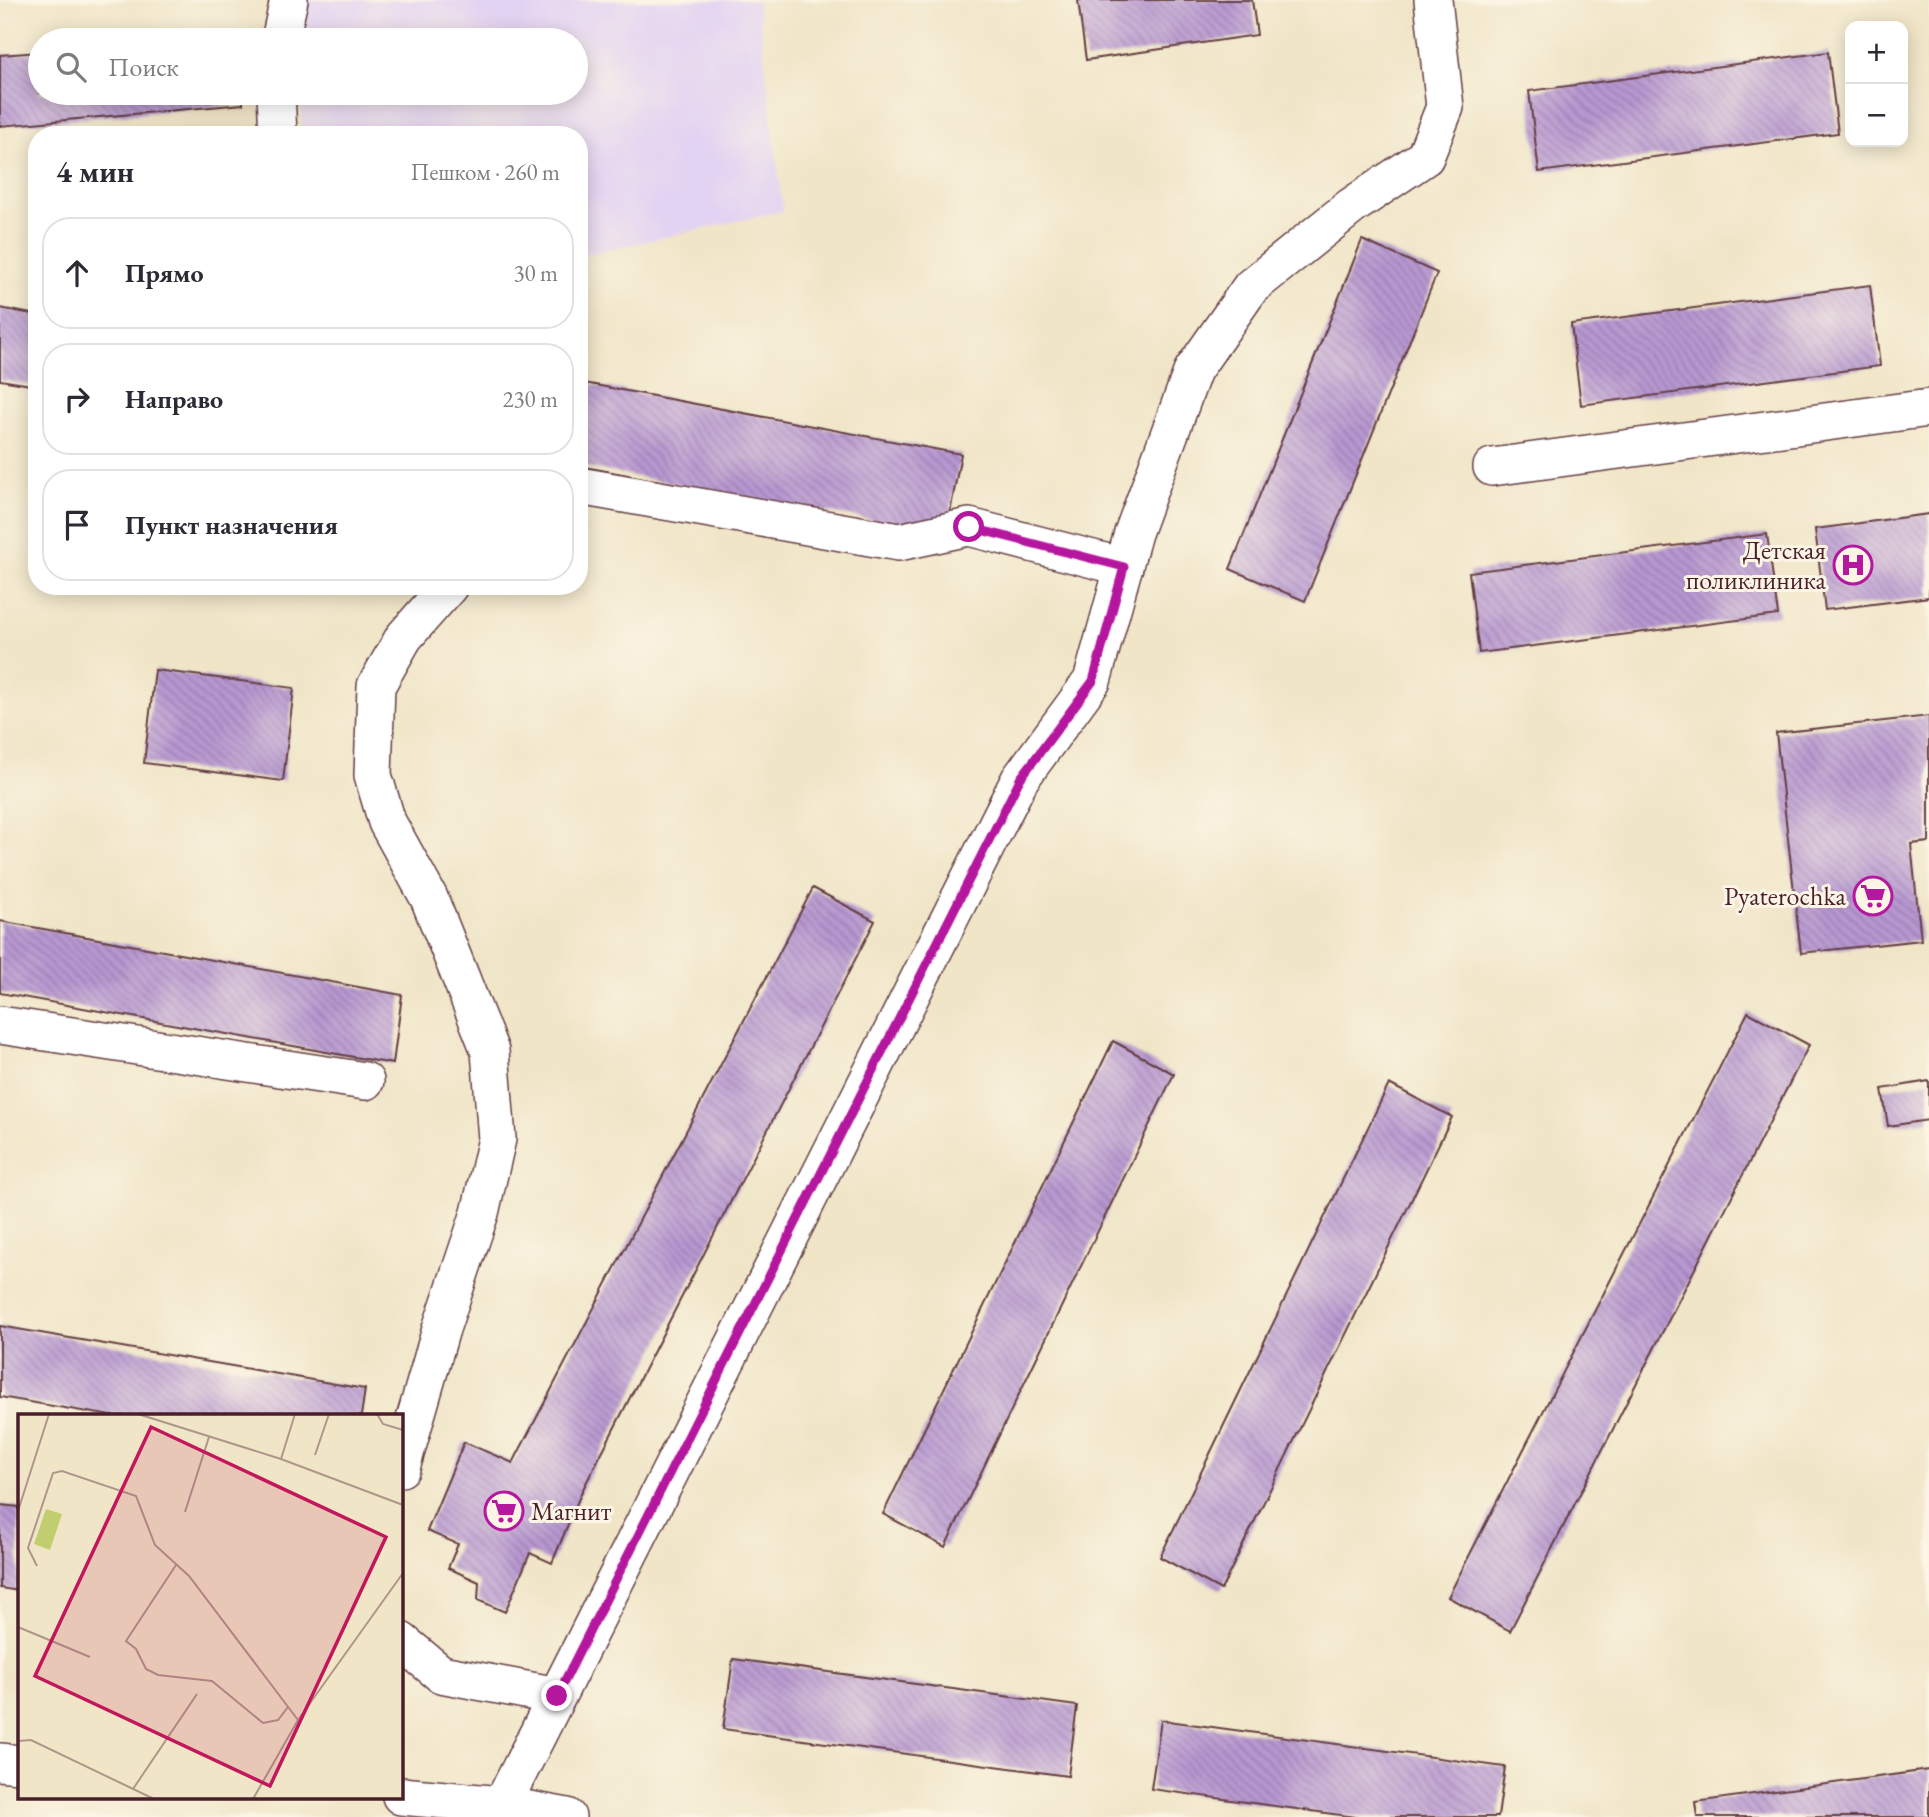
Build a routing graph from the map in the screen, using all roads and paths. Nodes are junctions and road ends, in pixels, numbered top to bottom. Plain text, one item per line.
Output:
1 (289, 0) edge
2 (1433, 0) edge
3 (283, 28) edge
4 (277, 105) edge
5 (278, 126) edge
6 (1929, 408) edge
7 (1492, 467) dead end
8 (588, 488) edge
9 (1124, 567) junction
10 (441, 595) edge
11 (0, 1025) edge
12 (365, 1081) dead end
13 (402, 1465) edge
14 (402, 1642) edge
15 (557, 1696) junction
16 (0, 1762) edge
17 (18, 1764) edge
18 (402, 1796) edge
19 (502, 1805) junction
20 (567, 1817) edge

1 - 3 street
2 - 9 street
4 - 5 street
6 - 7 street
8 - 9 street
9 - 15 street
10 - 13 street
11 - 12 street
14 - 15 street
15 - 19 street
16 - 17 street
18 - 19 street
19 - 20 street

